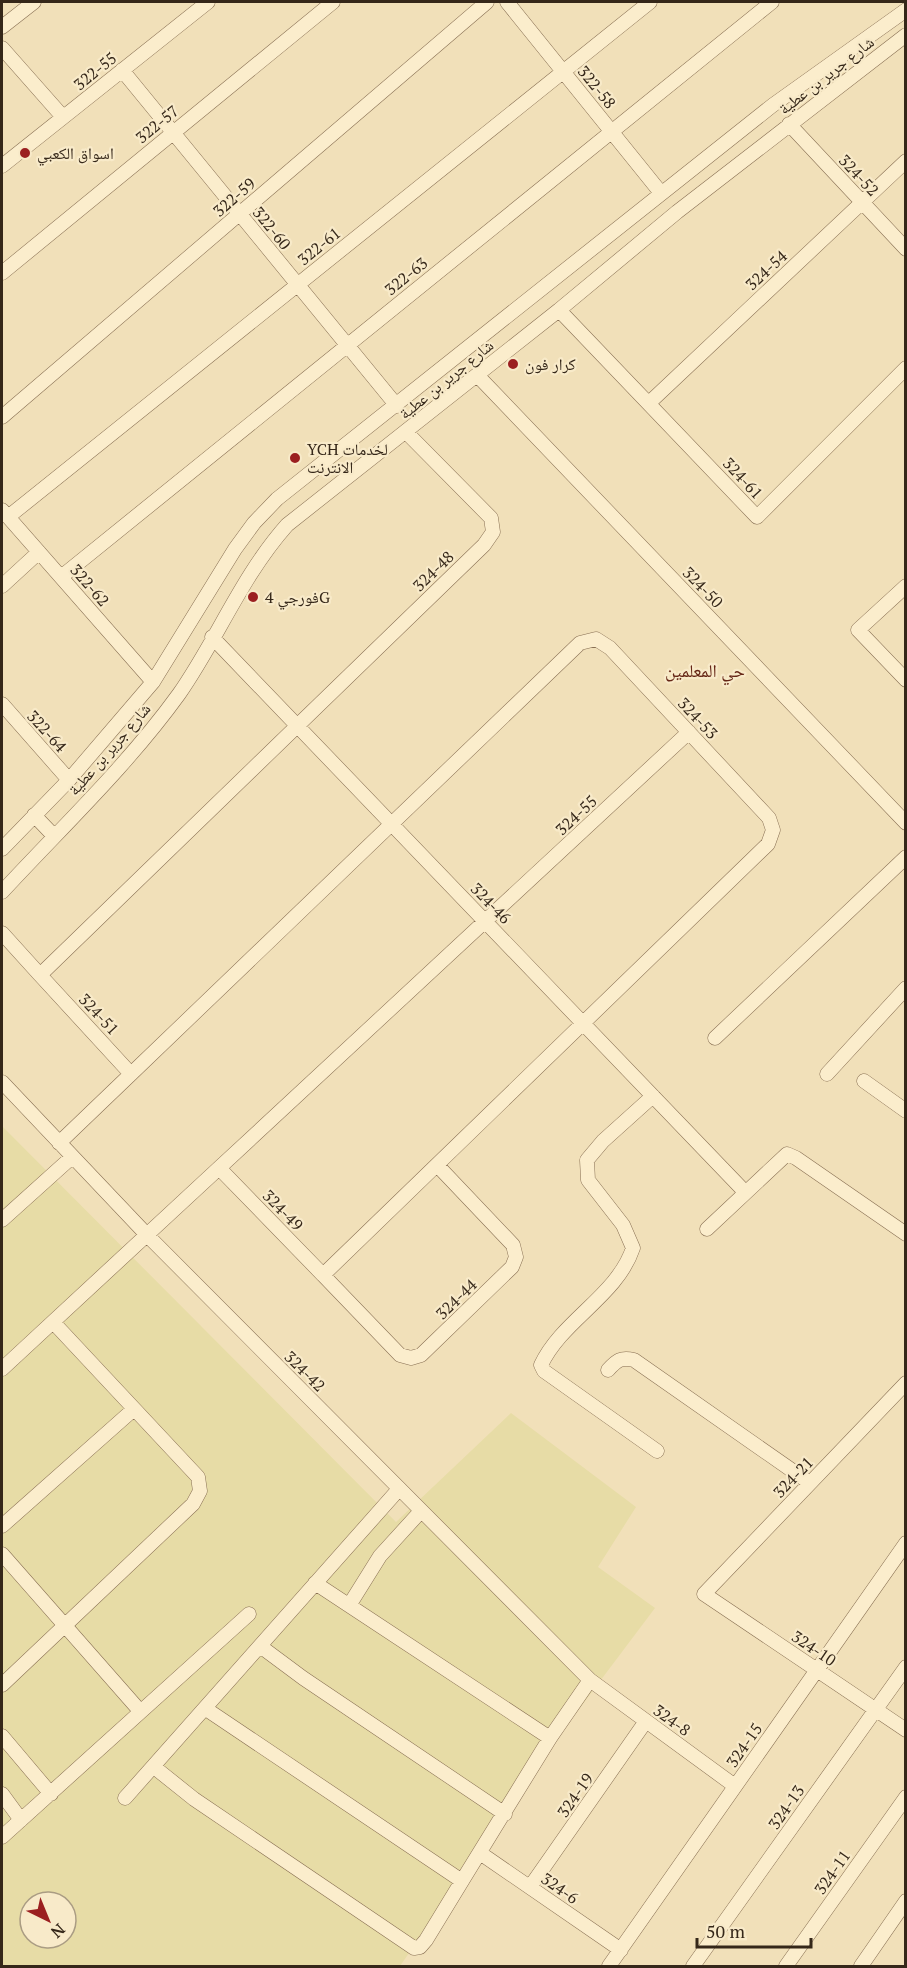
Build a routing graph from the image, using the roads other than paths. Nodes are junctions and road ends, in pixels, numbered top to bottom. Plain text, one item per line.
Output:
1 (34, 2) edge
2 (208, 2) edge
3 (333, 2) edge
4 (487, 2) edge
5 (507, 2) edge
6 (651, 2) edge
7 (772, 2) edge
8 (906, 10) edge
9 (2, 27) edge
10 (906, 35) edge
11 (2, 48) edge
12 (122, 70) junction
13 (563, 72) junction
14 (63, 117) junction
15 (789, 124) junction
16 (611, 131) junction
17 (173, 133) junction
18 (906, 161) edge
19 (2, 166) edge
20 (661, 193) junction
21 (862, 202) junction
22 (239, 214) junction
23 (616, 230) junction
24 (634, 247) junction
25 (906, 249) edge
26 (2, 273) edge
27 (297, 285) junction
28 (559, 310) junction
29 (346, 345) junction
30 (906, 368) edge
31 (477, 375) junction
32 (649, 403) junction
33 (397, 406) junction
34 (2, 417) edge
35 (406, 432) junction
36 (307, 475) junction
37 (323, 495) junction
38 (5, 513) edge
39 (39, 552) junction
40 (61, 577) junction
41 (2, 586) edge
42 (906, 586) edge
43 (212, 637) junction
44 (906, 680) edge
45 (153, 682) junction
46 (2, 704) edge
47 (298, 727) junction
48 (689, 732) junction
49 (69, 780) junction
50 (34, 815) junction
51 (906, 823) edge
52 (392, 824) junction
53 (54, 836) junction
54 (2, 849) edge
55 (906, 857) edge
56 (2, 892) edge
57 (485, 921) junction
58 (2, 933) edge
59 (40, 975) junction
60 (906, 988) edge
61 (584, 1024) junction
62 (715, 1038) dead end
63 (131, 1074) junction
64 (827, 1074) dead end
65 (864, 1081) dead end
66 (2, 1082) edge
67 (653, 1096) junction
68 (906, 1111) edge
69 (59, 1143) junction
70 (72, 1157) junction
71 (437, 1165) junction
72 (219, 1168) junction
73 (745, 1192) junction
74 (2, 1220) edge
75 (707, 1229) dead end
76 (906, 1234) edge
77 (147, 1235) junction
78 (323, 1275) junction
79 (52, 1322) junction
80 (2, 1369) edge
81 (608, 1370) dead end
82 (906, 1383) edge
83 (134, 1409) junction
84 (657, 1451) dead end
85 (810, 1483) junction
86 (399, 1489) junction
87 (421, 1511) junction
88 (2, 1526) edge
89 (906, 1543) edge
90 (2, 1554) edge
91 (315, 1582) junction
92 (704, 1594) joint
93 (350, 1604) junction
94 (249, 1614) dead end
95 (64, 1626) junction
96 (260, 1646) junction
97 (906, 1667) edge
98 (817, 1670) junction
99 (590, 1680) junction
100 (2, 1685) edge
101 (206, 1709) junction
102 (875, 1709) junction
103 (140, 1711) junction
104 (646, 1721) junction
105 (906, 1730) edge
106 (2, 1737) edge
107 (550, 1738) junction
108 (154, 1767) junction
109 (735, 1786) junction
110 (2, 1794) edge
111 (51, 1794) junction
112 (906, 1797) edge
113 (125, 1798) dead end
114 (505, 1814) junction
115 (21, 1820) junction
116 (2, 1837) edge
117 (480, 1853) junction
118 (462, 1881) junction
119 (530, 1887) junction
120 (906, 1901) edge
121 (621, 1950) junction
122 (609, 1966) edge
123 (693, 1966) edge
124 (786, 1966) edge
125 (861, 1966) edge

1 - 9 street
2 - 12 street, 322-55
3 - 17 street, 322-57
4 - 22 street, 322-59
5 - 13 street, 322-58
6 - 13 street, 322-61
7 - 16 street, 322-63
8 - 20 street, شارع جرير بن عطية
10 - 15 street, شارع جرير بن عطية
11 - 14 street
12 - 14 street, 322-55
12 - 17 street, 322-60
13 - 16 street, 322-58
13 - 27 street, 322-61
14 - 19 street, 322-55
15 - 21 street, 324-52
15 - 24 street, شارع جرير بن عطية
16 - 20 street, 322-58
16 - 29 street, 322-63
17 - 22 street, 322-60
17 - 26 street, 322-57
18 - 21 street, 324-54
20 - 23 street, شارع جرير بن عطية
21 - 25 street, 324-52
21 - 32 street, 324-54
22 - 27 street, 322-60
22 - 34 street, 322-59
23 - 24 street
23 - 33 street, شارع جرير بن عطية
24 - 28 street, شارع جرير بن عطية
27 - 29 street, 322-60
27 - 38 street, 322-61
28 - 31 street, شارع جرير بن عطية
28 - 32 street, 324-61
29 - 33 street, 322-60
29 - 40 street, 322-63
30 - 32 street, 324-61
31 - 35 street, شارع جرير بن عطية
31 - 51 street, 324-50
33 - 36 street, شارع جرير بن عطية
35 - 37 street, شارع جرير بن عطية
35 - 47 street, 324-48
36 - 37 street
36 - 45 street, شارع جرير بن عطية
37 - 43 street, شارع جرير بن عطية
38 - 39 street, 322-62
39 - 40 street, 322-62
39 - 41 street
40 - 45 street, 322-62
42 - 44 street
43 - 47 street, 324-46
43 - 53 street, شارع جرير بن عطية
45 - 49 street, شارع جرير بن عطية
46 - 49 street, 322-64
47 - 52 street, 324-46
47 - 59 street
48 - 52 street, 324-53
48 - 57 street, 324-55
48 - 61 street, 324-53
49 - 50 street, شارع جرير بن عطية
50 - 53 street
50 - 54 street, شارع جرير بن عطية
52 - 57 street, 324-46
52 - 63 street
53 - 56 street, شارع جرير بن عطية
55 - 62 street
57 - 61 street, 324-46
57 - 72 street
58 - 59 street, 324-51
59 - 63 street, 324-51
60 - 64 street
61 - 67 street, 324-46
61 - 71 street
63 - 69 street
65 - 68 street
66 - 69 street, 324-42
67 - 73 street, 324-46
67 - 84 street
69 - 70 street, 324-42
70 - 74 street
70 - 77 street, 324-42
71 - 78 street
71 - 78 street, 324-44
72 - 77 street
72 - 78 street, 324-49
73 - 75 street
73 - 76 street
77 - 79 street
77 - 86 street, 324-42
79 - 80 street
79 - 83 street
81 - 85 street
82 - 85 street, 324-21
83 - 88 street
83 - 95 street
85 - 92 street, 324-21
86 - 87 street, 324-42
86 - 91 street
87 - 93 street
87 - 99 street, 324-42
89 - 98 street, 324-15
90 - 95 street
91 - 93 street
91 - 96 street
92 - 98 street, 324-10
93 - 107 street
94 - 103 street
95 - 100 street
95 - 103 street
96 - 101 street
96 - 114 street
97 - 102 street, 324-13
98 - 102 street, 324-10
98 - 109 street, 324-15
99 - 104 street, 324-8
99 - 107 street
101 - 108 street
101 - 118 street
102 - 105 street, 324-10
102 - 123 street, 324-13
103 - 111 street
104 - 109 street, 324-8
104 - 119 street, 324-19
106 - 111 street
107 - 114 street
108 - 113 street
108 - 118 street
109 - 121 street, 324-15
110 - 115 street
111 - 115 street
112 - 124 street, 324-11
114 - 117 street
115 - 116 street
117 - 118 street
117 - 119 street, 324-6
119 - 121 street, 324-6
120 - 125 street
121 - 122 street, 324-15

